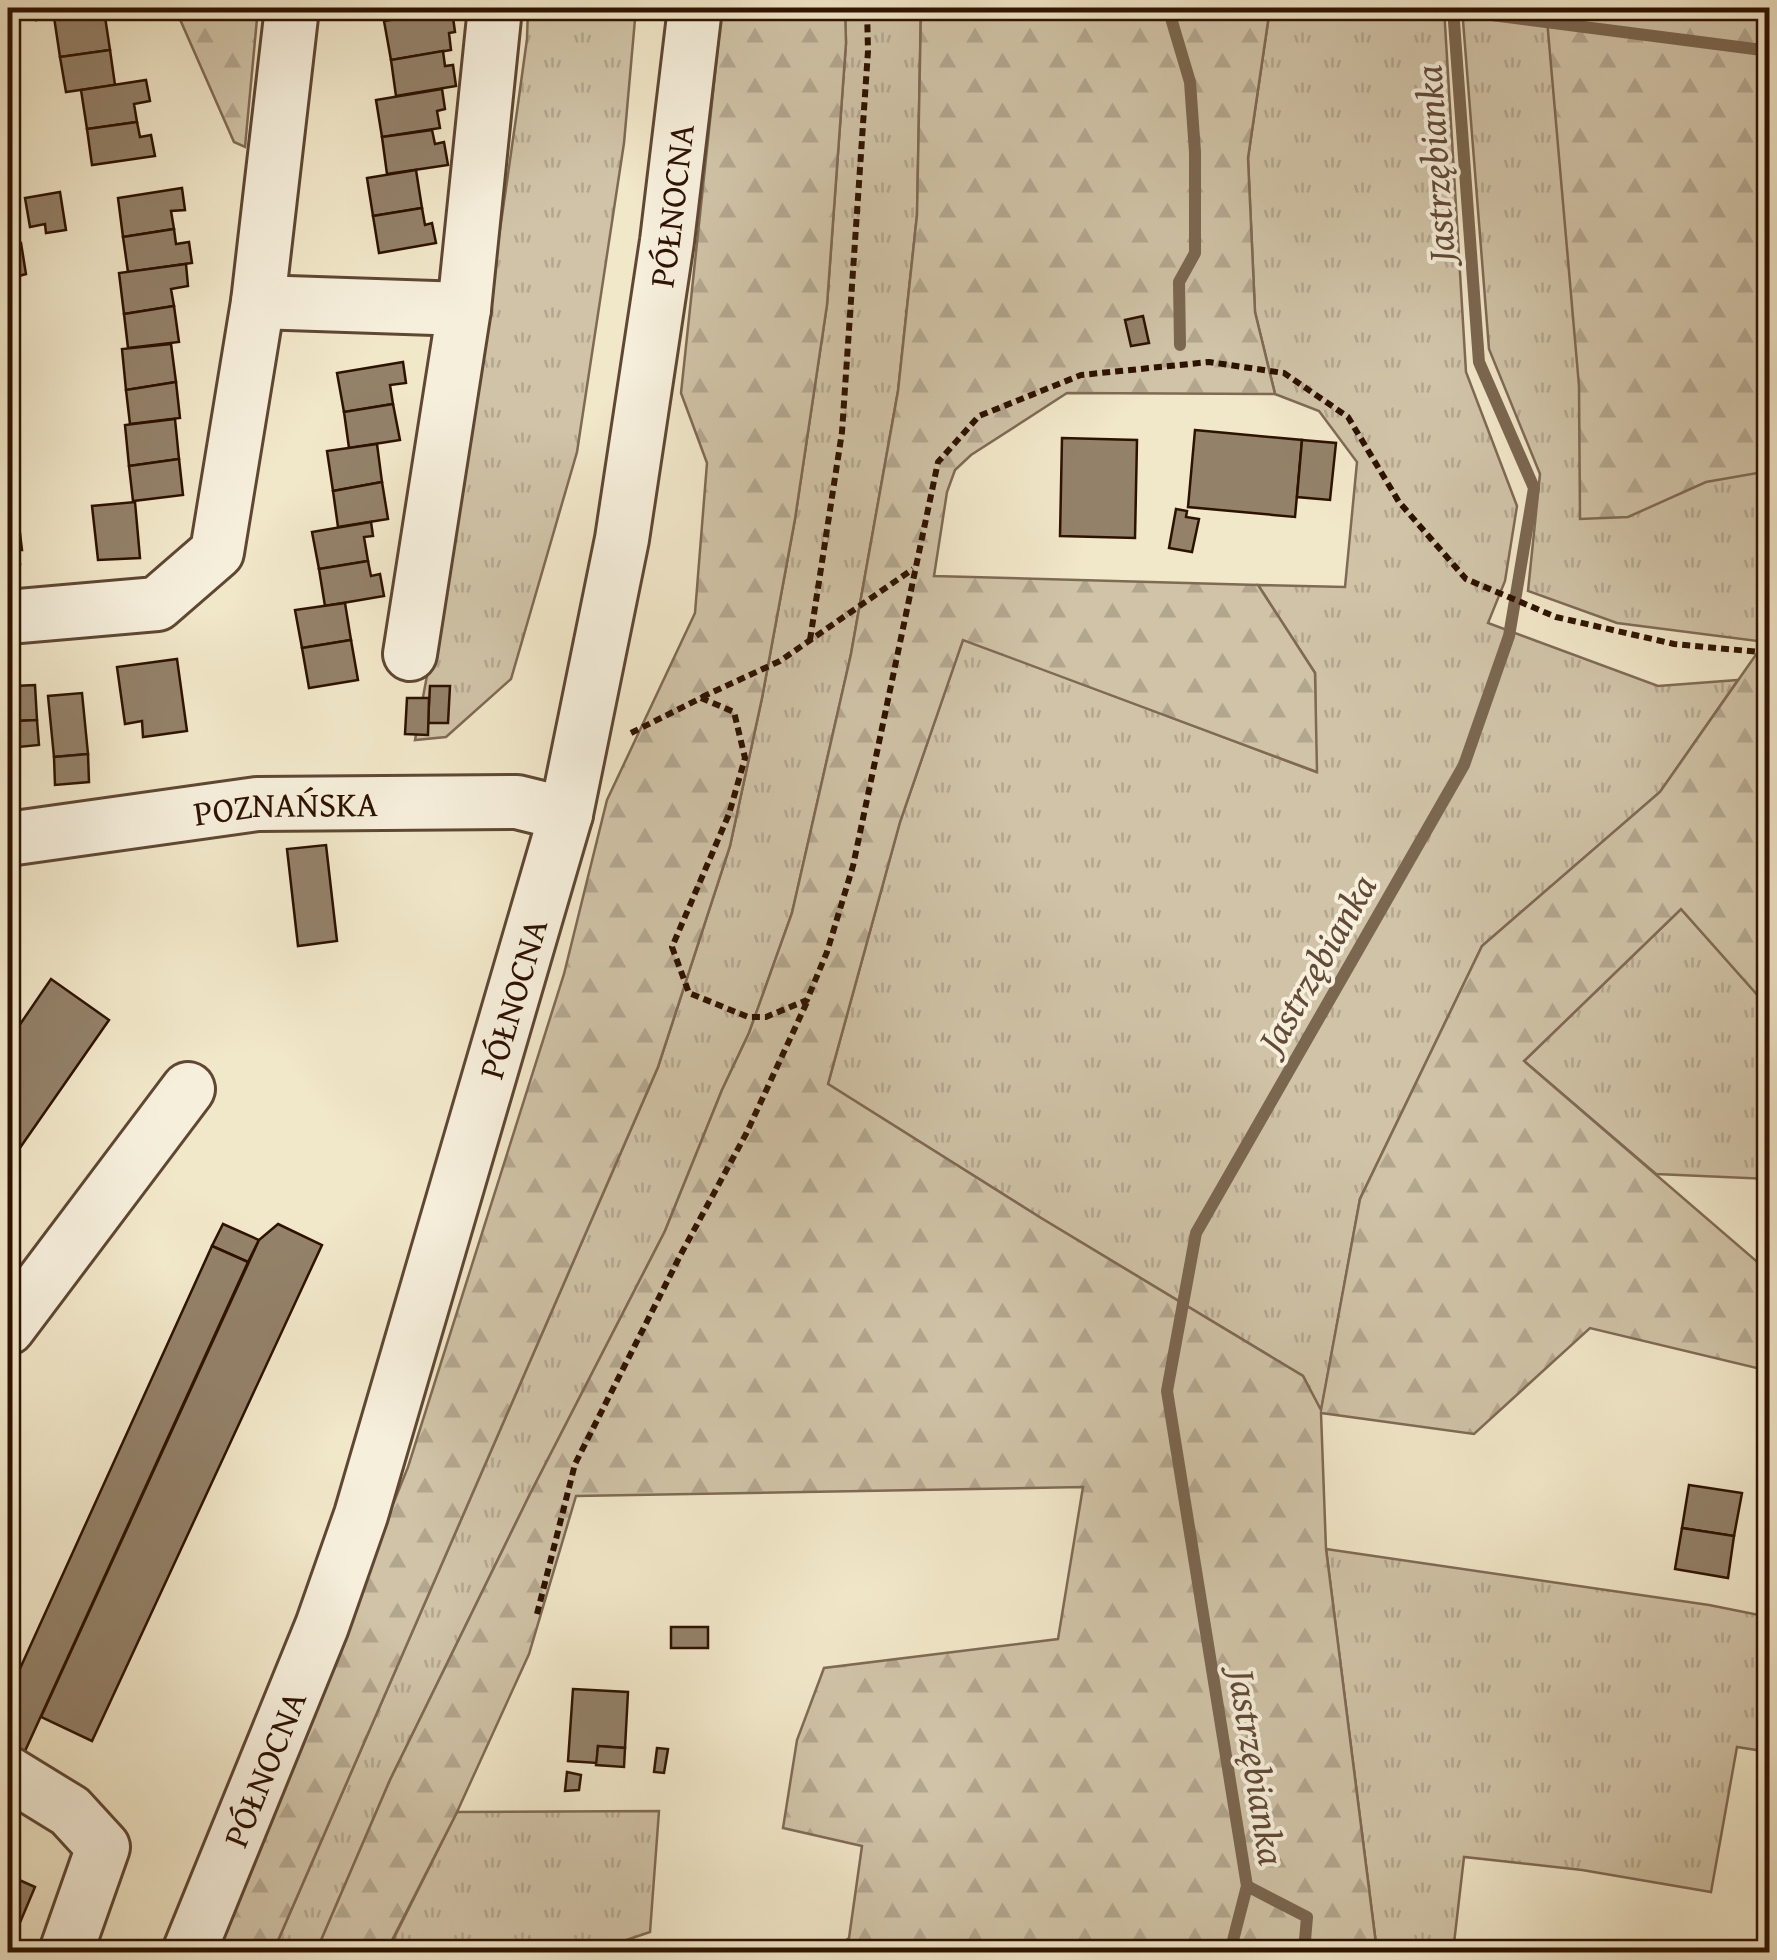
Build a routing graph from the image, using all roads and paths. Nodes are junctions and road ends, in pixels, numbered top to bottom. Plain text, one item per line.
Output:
1 (292, 8) edge
2 (495, 8) edge
3 (695, 8) edge
4 (867, 8) edge
5 (258, 302) junction
6 (464, 309) junction
7 (914, 568) junction
8 (8, 617) edge
9 (810, 640) junction
10 (1770, 653) edge
11 (410, 654) dead end
12 (701, 698) junction
13 (577, 761) junction
14 (566, 814) junction
15 (8, 839) edge
16 (807, 1000) junction
17 (188, 1089) dead end
18 (8, 1328) edge
19 (537, 1614) dead end
20 (8, 1773) edge
21 (66, 1952) edge
22 (189, 1952) edge

1 - 5 street
2 - 6 street
3 - 13 street, PÓŁNOCNA
4 - 9 path
5 - 6 street
5 - 8 street
6 - 11 street
7 - 9 path
7 - 10 path
7 - 16 path
9 - 12 path
12 - 13 path
12 - 16 path
13 - 14 street, PÓŁNOCNA
14 - 15 street, POZNAŃSKA
14 - 22 street, PÓŁNOCNA
16 - 19 path
17 - 18 street
20 - 21 street

